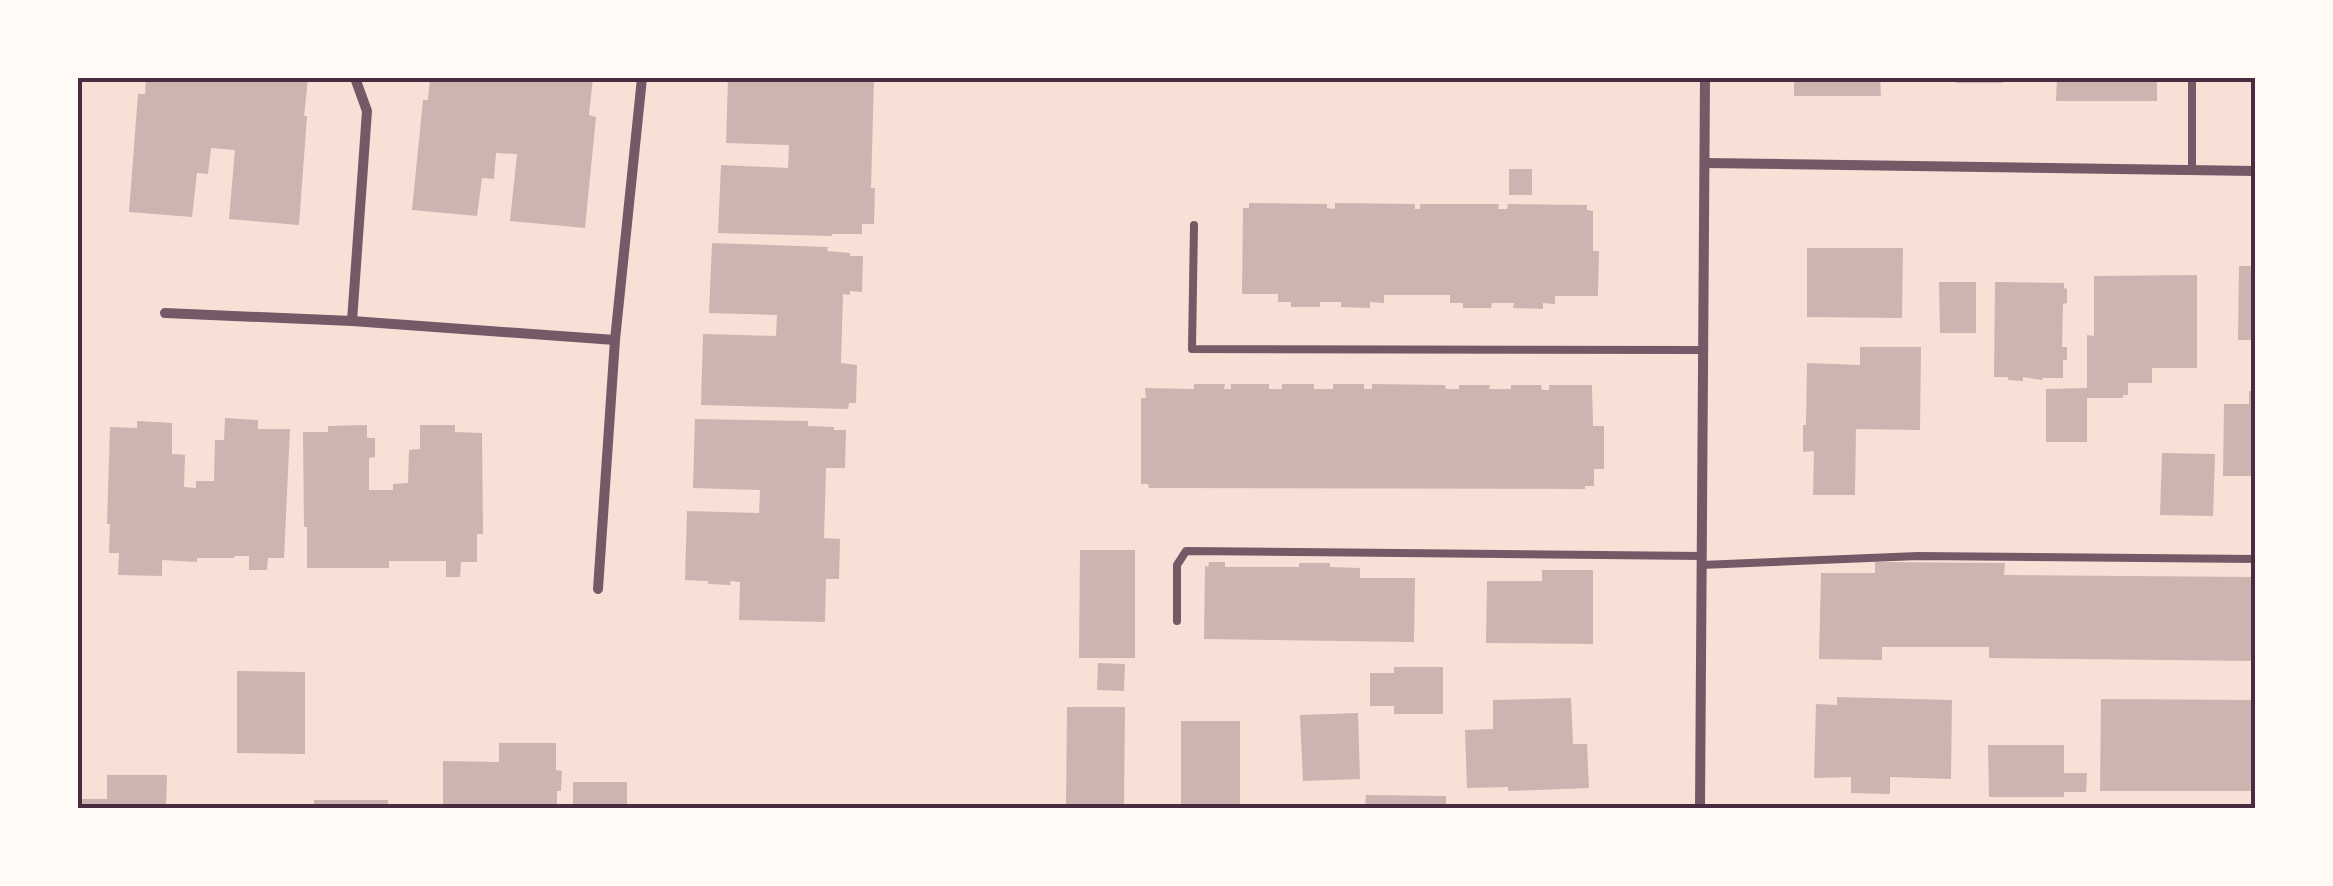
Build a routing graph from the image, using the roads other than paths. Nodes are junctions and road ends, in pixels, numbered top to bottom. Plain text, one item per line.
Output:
1 (356, 78) edge
2 (642, 78) edge
3 (1706, 78) edge
4 (2192, 78) edge
5 (1706, 162) junction
6 (2192, 170) junction
7 (2256, 170) edge
8 (1194, 225) dead end
9 (165, 313) dead end
10 (352, 321) junction
11 (616, 340) junction
12 (1704, 350) junction
13 (2256, 560) edge
14 (1701, 561) junction
15 (598, 589) dead end
16 (1177, 621) dead end
17 (1700, 808) edge

1 - 10 street
2 - 11 street
3 - 5 street
4 - 6 lane
5 - 6 street
5 - 12 street
6 - 7 street
8 - 12 lane
9 - 10 street
10 - 11 street
11 - 15 street
12 - 14 street
13 - 14 lane
14 - 16 lane
14 - 17 street

